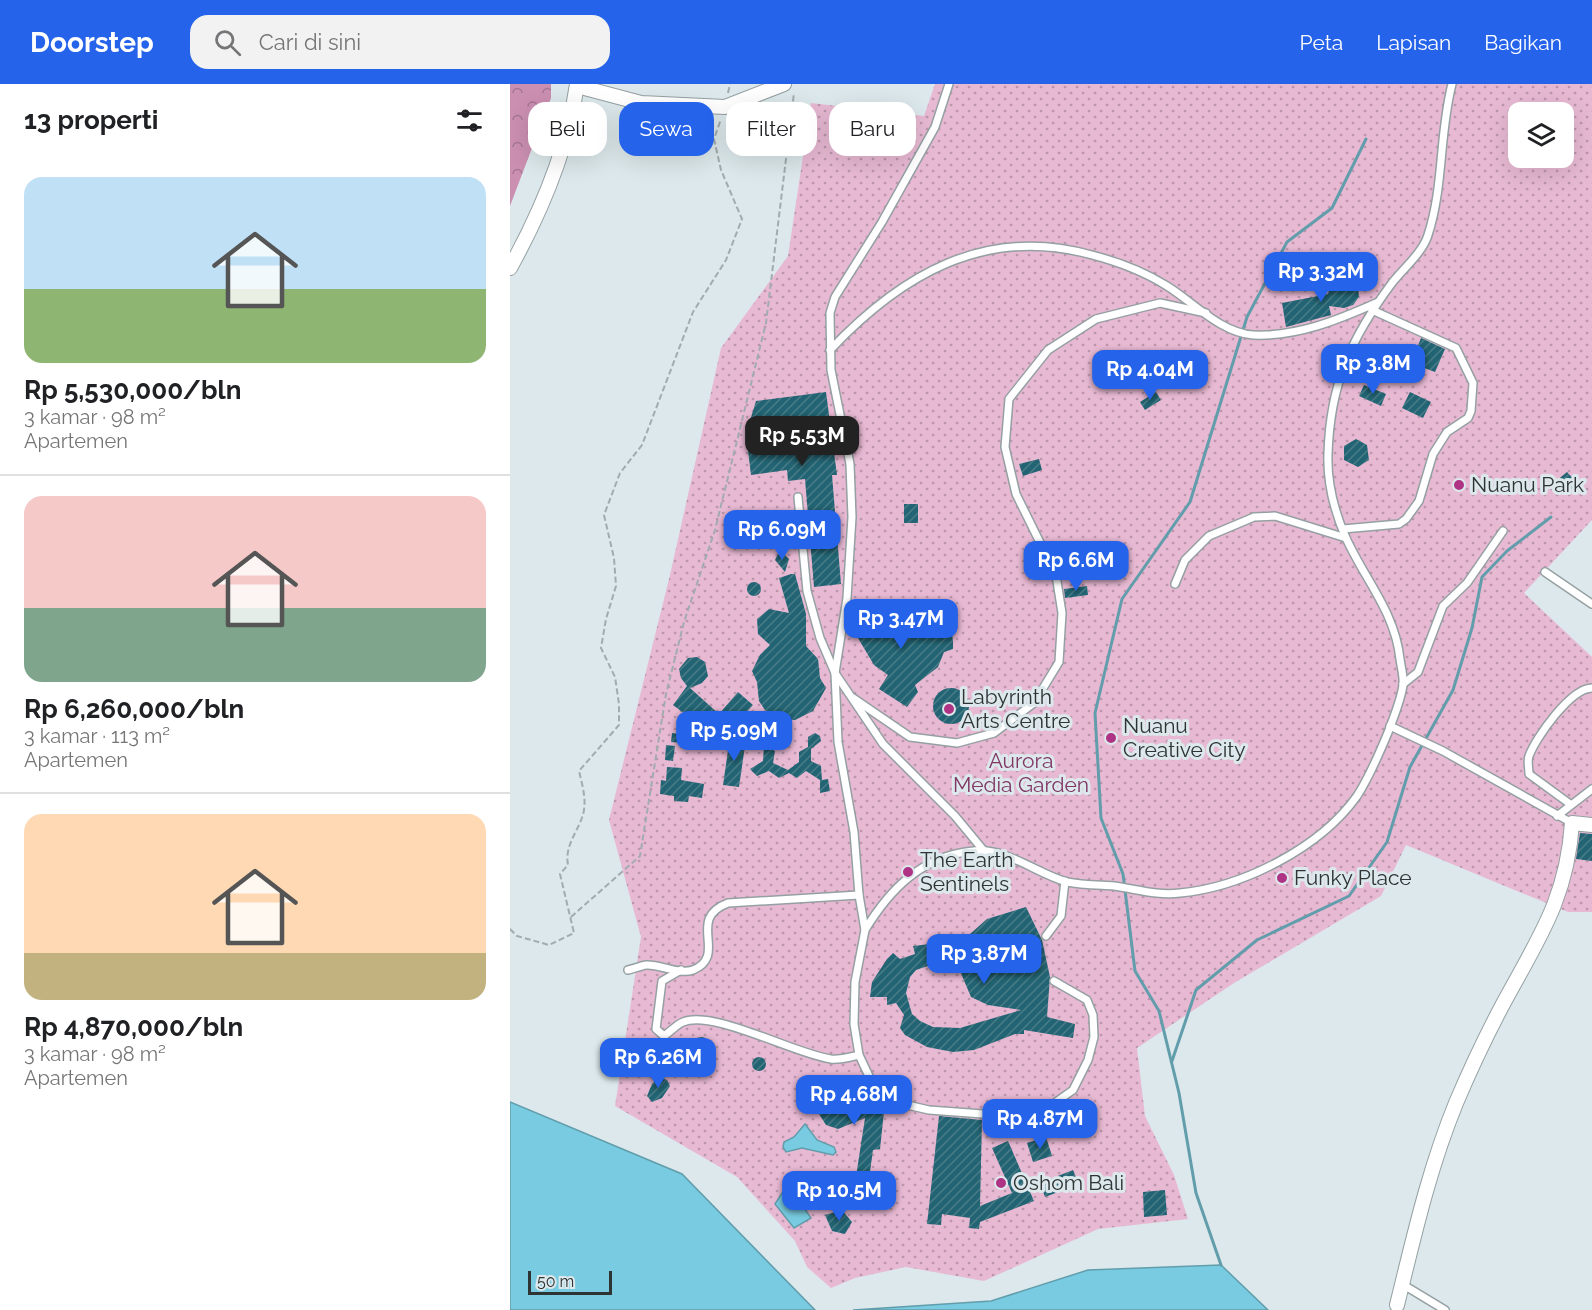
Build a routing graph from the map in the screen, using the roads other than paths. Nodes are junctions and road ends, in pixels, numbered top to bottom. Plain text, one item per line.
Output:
1 (784, 84) edge
2 (949, 84) edge
3 (1452, 84) edge
4 (577, 85) edge
5 (510, 268) edge
6 (1378, 302) junction
7 (1372, 310) junction
8 (1206, 313) junction
9 (830, 350) junction
10 (798, 497) dead end
11 (1343, 529) junction
12 (1503, 531) dead end
13 (1346, 538) junction
14 (1545, 572) dead end
15 (1175, 584) dead end
16 (1592, 604) edge
17 (836, 673) junction
18 (1403, 684) junction
19 (1592, 688) edge
20 (853, 698) junction
21 (1390, 726) junction
22 (1592, 789) edge
23 (1570, 804) junction
24 (1557, 816) junction
25 (1572, 823) junction
26 (1592, 825) edge
27 (984, 851) junction
28 (1065, 881) junction
29 (859, 895) junction
30 (865, 930) junction
31 (1046, 936) dead end
32 (628, 970) dead end
33 (681, 970) junction
34 (1054, 981) dead end
35 (859, 1055) junction
36 (1402, 1284) junction
37 (1397, 1305) dead end
38 (1445, 1310) edge

1 - 4 street
2 - 9 lane
3 - 6 lane
4 - 5 street
6 - 7 lane
6 - 8 lane
7 - 11 lane
7 - 11 lane
8 - 9 lane
8 - 20 lane
9 - 17 lane
10 - 17 lane
11 - 13 lane
12 - 18 lane
13 - 15 lane
13 - 18 lane
14 - 16 lane
17 - 20 lane
17 - 29 lane
18 - 21 lane
19 - 23 lane
20 - 27 lane
21 - 24 lane
21 - 28 lane
22 - 23 lane
23 - 24 lane
24 - 25 lane
25 - 26 street
25 - 36 street
27 - 28 lane
27 - 30 lane
28 - 31 lane
29 - 30 lane
29 - 33 lane
30 - 35 lane
32 - 33 lane
33 - 35 lane
34 - 35 lane
36 - 37 street
36 - 38 lane

